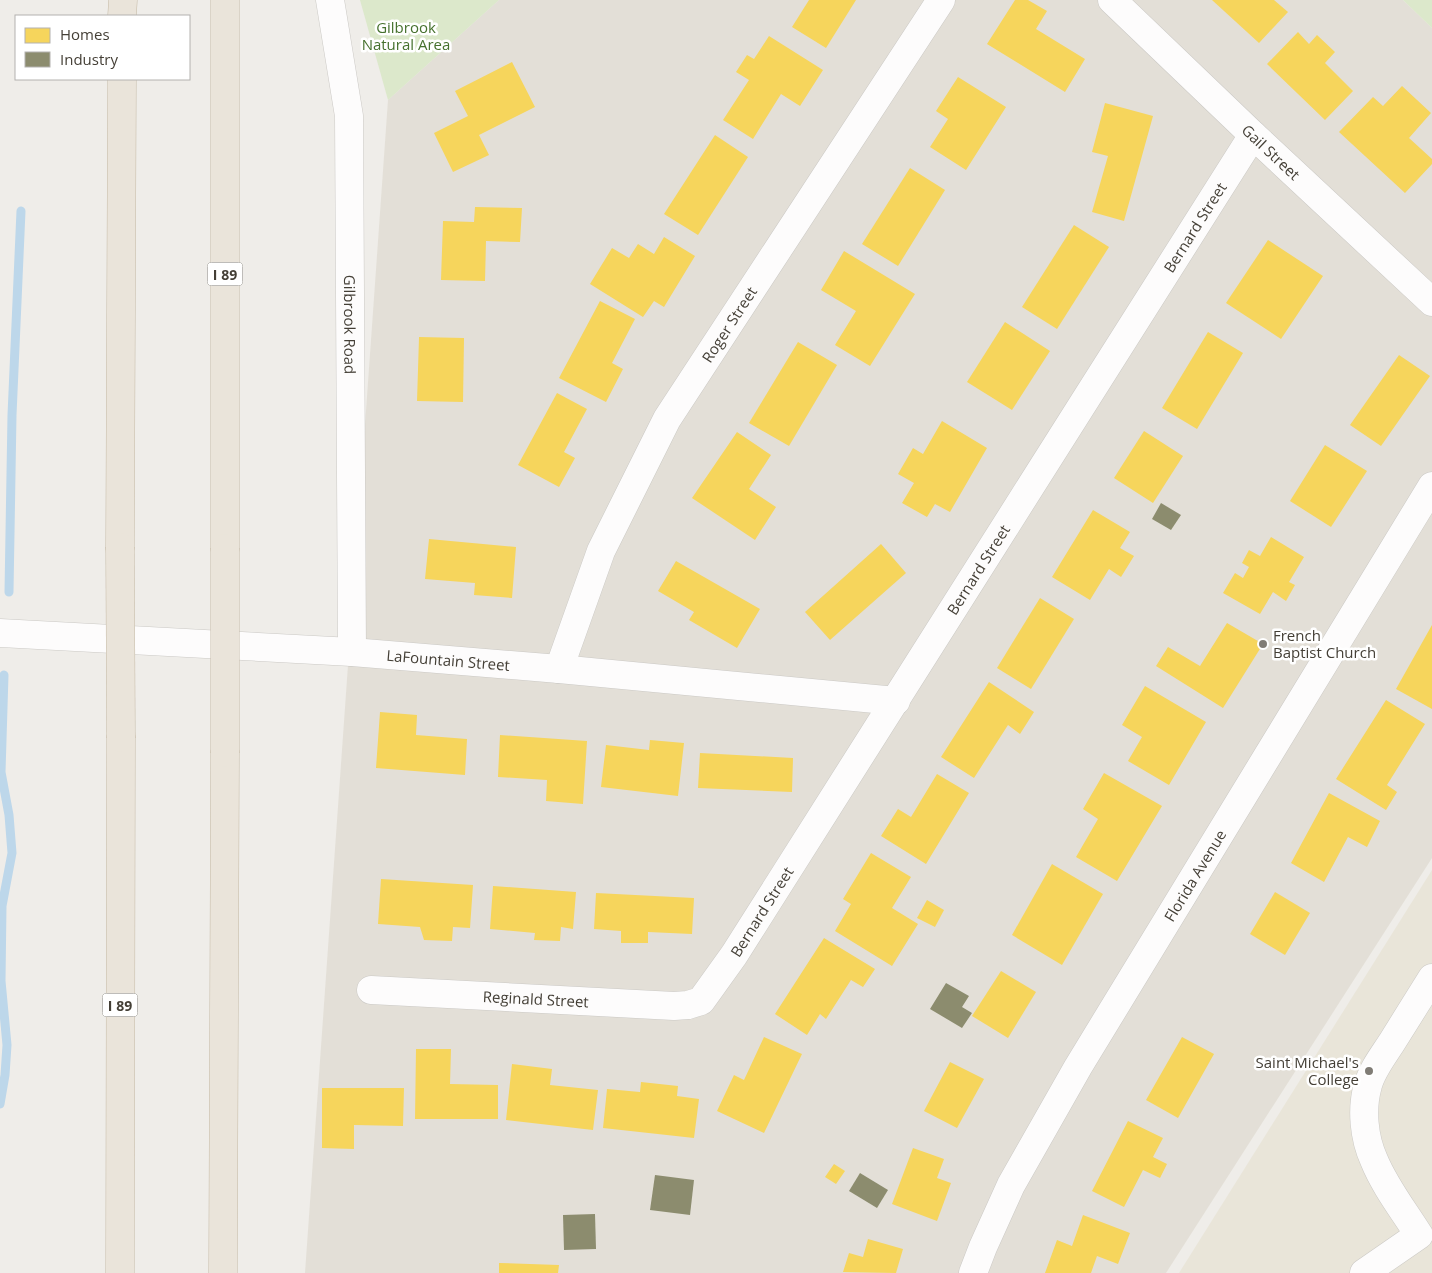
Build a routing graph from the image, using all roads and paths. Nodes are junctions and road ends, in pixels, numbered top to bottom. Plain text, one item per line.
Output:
1 (122, 0) edge
2 (225, 0) edge
3 (330, 0) edge
4 (941, 0) edge
5 (1112, 0) edge
6 (122, 15) edge
7 (122, 80) edge
8 (1253, 136) junction
9 (1432, 302) edge
10 (1432, 486) edge
11 (0, 633) edge
12 (352, 652) junction
13 (559, 669) junction
14 (896, 701) junction
15 (1432, 978) edge
16 (371, 990) dead end
17 (700, 1002) joint
18 (120, 1273) edge
19 (223, 1273) edge
20 (973, 1273) edge
21 (1364, 1273) edge

1 - 6 highway
2 - 19 highway, I 89, bridge
3 - 12 street, Gilbrook Road
4 - 13 street, Roger Street
5 - 8 street, Gail Street
7 - 18 highway, I 89, bridge
8 - 9 street, Gail Street
8 - 14 street, Bernard Street
10 - 20 street, Florida Avenue
11 - 12 street, LaFountain Street
12 - 13 street, LaFountain Street
13 - 14 street, LaFountain Street
14 - 17 street, Bernard Street
15 - 21 street
16 - 17 street, Reginald Street

